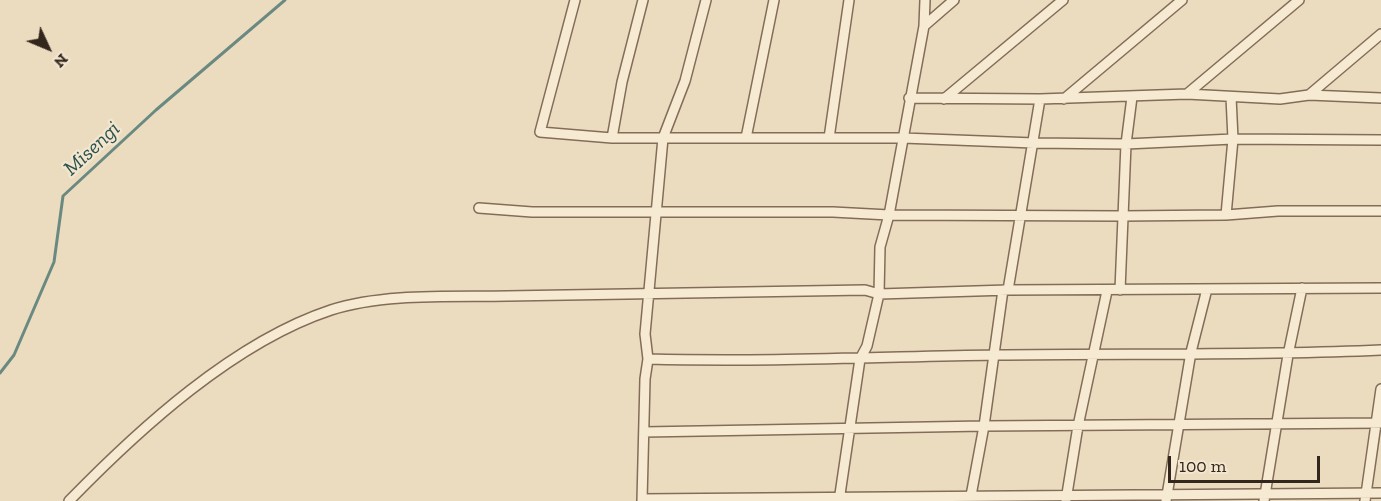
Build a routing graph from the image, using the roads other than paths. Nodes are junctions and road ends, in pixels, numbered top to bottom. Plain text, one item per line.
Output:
1 (575, 0) edge
2 (643, 0) edge
3 (706, 0) edge
4 (774, 0) edge
5 (849, 0) edge
6 (925, 0) edge
7 (954, 0) edge
8 (1063, 0) edge
9 (1182, 0) edge
10 (1299, 0) edge
11 (924, 26) junction
12 (1381, 34) edge
13 (1187, 94) junction
14 (1309, 94) junction
15 (1132, 97) junction
16 (1231, 97) junction
17 (909, 98) junction
18 (1381, 98) edge
19 (944, 99) junction
20 (1040, 99) junction
21 (1064, 99) junction
22 (612, 138) junction
23 (663, 138) junction
24 (746, 138) junction
25 (829, 138) junction
26 (903, 138) junction
27 (1233, 139) junction
28 (1381, 140) edge
29 (1034, 143) junction
30 (1126, 144) junction
31 (479, 208) dead end
32 (1381, 211) edge
33 (656, 213) junction
34 (889, 214) junction
35 (1022, 214) junction
36 (1226, 215) junction
37 (1122, 216) junction
38 (1302, 288) junction
39 (1381, 288) edge
40 (1207, 289) junction
41 (1006, 290) junction
42 (1120, 290) junction
43 (1107, 291) junction
44 (650, 292) junction
45 (879, 294) junction
46 (1381, 350) edge
47 (1191, 352) junction
48 (993, 355) junction
49 (1095, 355) junction
50 (1288, 355) junction
51 (648, 359) junction
52 (860, 359) junction
53 (1381, 389) edge
54 (1179, 423) junction
55 (1278, 423) junction
56 (1379, 423) edge
57 (984, 426) junction
58 (1078, 426) junction
59 (852, 430) junction
60 (644, 432) junction
61 (1381, 493) edge
62 (1166, 497) edge
63 (1265, 497) edge
64 (1366, 497) edge
65 (840, 498) edge
66 (970, 498) edge
67 (1067, 498) edge
68 (642, 500) edge
69 (69, 501) edge

1 - 22 street
2 - 22 street
3 - 23 street
4 - 24 street
5 - 25 street
6 - 11 street
7 - 11 street
8 - 19 street
9 - 21 street
10 - 13 street
11 - 17 street
12 - 14 street
13 - 15 street
13 - 16 street
14 - 16 street
14 - 18 street
15 - 21 street
15 - 30 street
16 - 27 street
17 - 19 street
17 - 26 street
19 - 20 street
20 - 21 street
20 - 29 street
22 - 23 street
23 - 24 street
23 - 33 street
24 - 25 street
25 - 26 street
26 - 29 street
26 - 34 street
27 - 28 street
27 - 30 street
27 - 36 street
29 - 30 street
29 - 35 street
30 - 37 street
31 - 33 street
32 - 36 street
33 - 34 street
33 - 44 street
34 - 35 street
34 - 45 street
35 - 37 street
35 - 41 street
36 - 37 street
37 - 42 street
38 - 39 street
38 - 40 street
38 - 50 street
40 - 42 street
40 - 47 street
41 - 43 street
41 - 45 street
41 - 48 street
42 - 43 street
43 - 49 street
44 - 45 street
44 - 51 street
44 - 69 street
45 - 52 street
46 - 50 street
47 - 49 street
47 - 50 street
47 - 54 street
48 - 49 street
48 - 52 street
48 - 57 street
49 - 58 street
50 - 55 street
51 - 52 street
51 - 60 street
52 - 59 street
53 - 56 street
54 - 55 street
54 - 58 street
54 - 62 street
55 - 56 street
55 - 63 street
56 - 64 street
57 - 58 street
57 - 59 street
57 - 66 street
58 - 67 street
59 - 60 street
59 - 65 street
60 - 68 street
61 - 64 street
62 - 63 street
62 - 67 street
63 - 64 street
65 - 66 street
65 - 68 street
66 - 67 street

